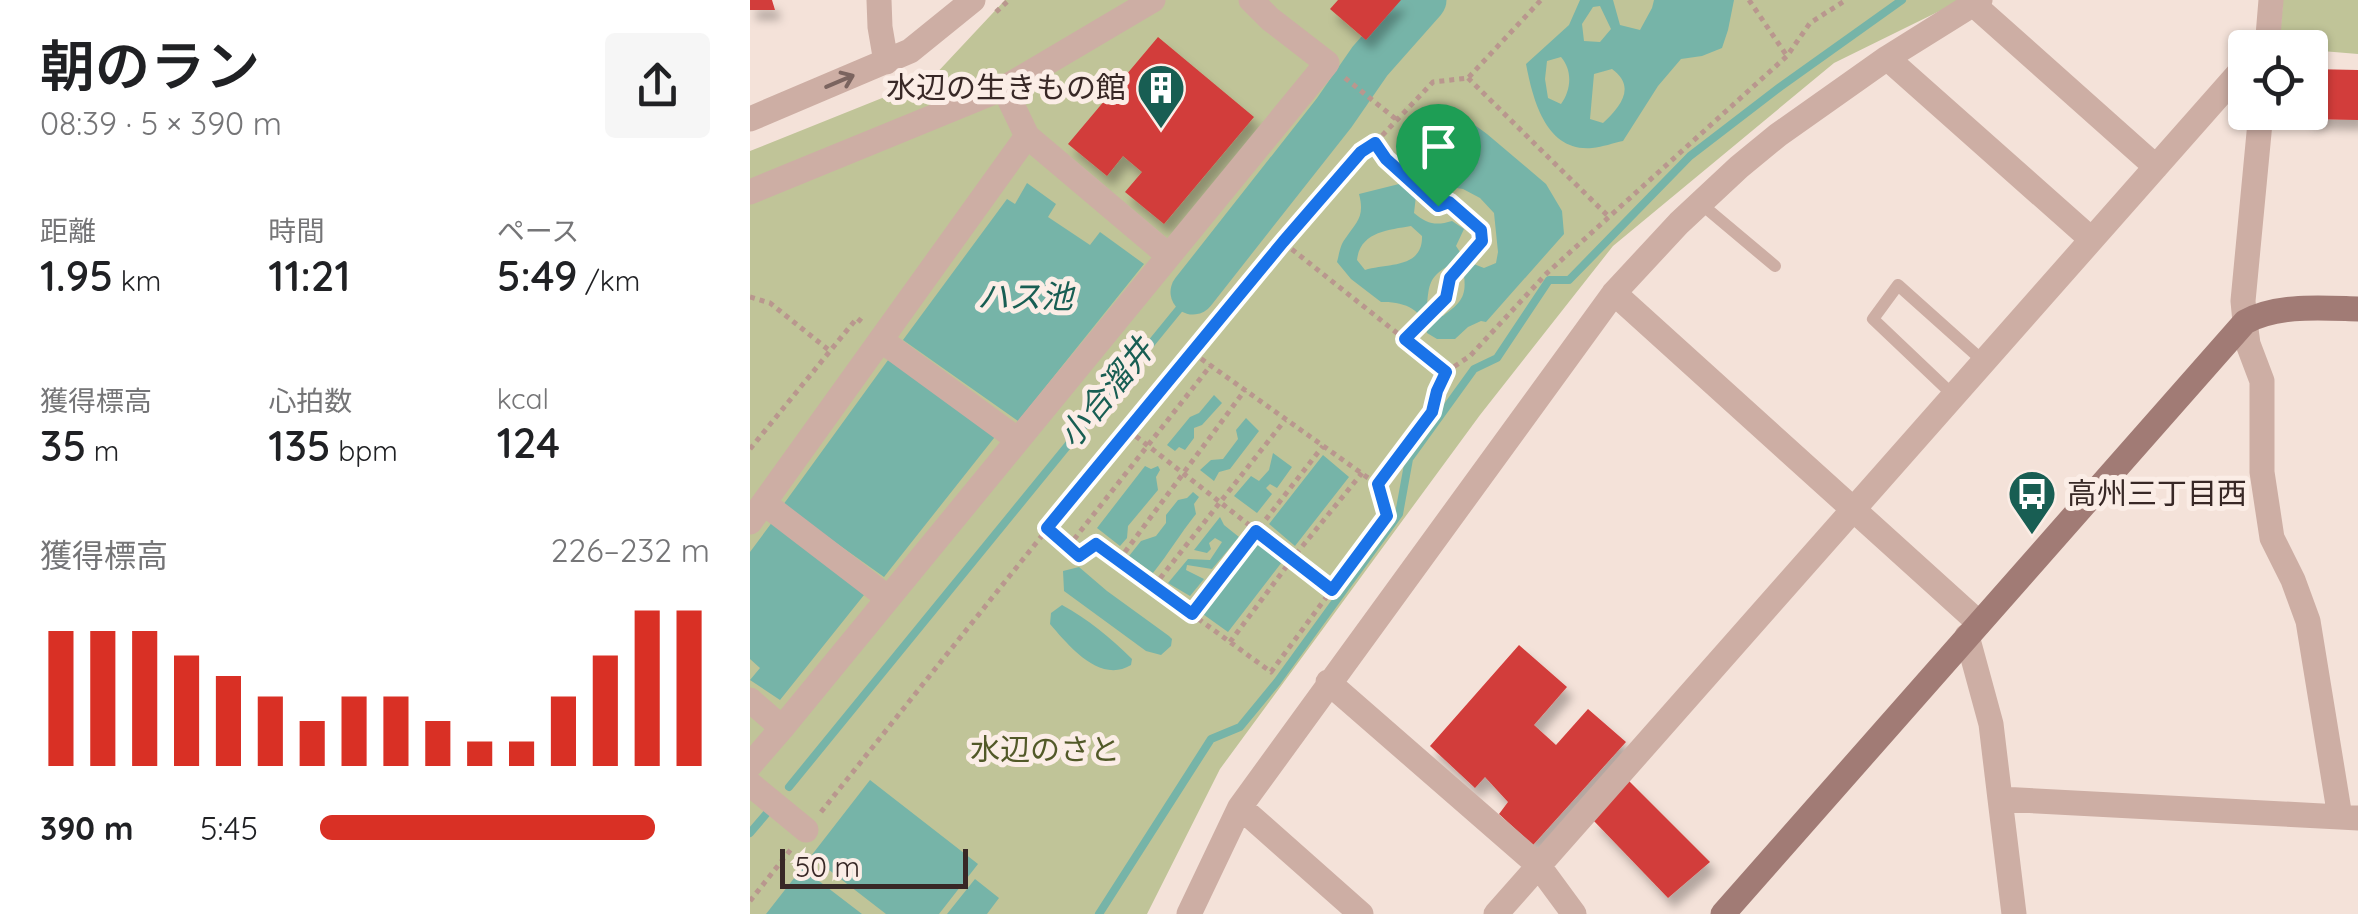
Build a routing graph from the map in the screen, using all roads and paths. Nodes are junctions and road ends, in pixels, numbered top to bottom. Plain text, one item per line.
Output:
1 (879, 0) edge
2 (973, 0) edge
3 (1153, 0) edge
4 (1251, 0) edge
5 (1540, 0) edge
6 (1748, 0) edge
7 (1846, 0) edge
8 (2271, 0) edge
9 (1976, 2) edge
10 (2267, 30) edge
11 (1787, 56) junction
12 (1887, 58) junction
13 (886, 62) junction
14 (1344, 77) dead end
15 (1468, 78) junction
16 (2228, 85) edge
17 (1004, 88) junction
18 (750, 118) edge
19 (1396, 120) junction
20 (2258, 130) edge
21 (1027, 136) junction
22 (1375, 143) junction
23 (2156, 166) junction
24 (750, 192) edge
25 (1700, 203) junction
26 (1608, 216) junction
27 (2091, 238) junction
28 (1283, 242) junction
29 (1170, 256) junction
30 (1775, 266) dead end
31 (1614, 294) junction
32 (750, 297) edge
33 (2358, 309) edge
34 (858, 318) dead end
35 (2245, 322) junction
36 (1405, 339) junction
37 (881, 340) junction
38 (830, 351) junction
39 (1192, 352) junction
40 (1983, 361) junction
41 (1210, 365) junction
42 (1446, 372) junction
43 (1245, 390) junction
44 (1953, 395) junction
45 (1286, 419) junction
46 (1128, 430) junction
47 (1018, 440) junction
48 (1148, 446) junction
49 (1324, 446) junction
50 (750, 449) edge
51 (1362, 473) junction
52 (1184, 474) junction
53 (1378, 484) junction
54 (1220, 502) junction
55 (1853, 508) junction
56 (757, 513) edge
57 (1047, 528) junction
58 (1256, 531) junction
59 (1068, 546) junction
60 (1292, 559) junction
61 (1118, 560) junction
62 (1154, 586) junction
63 (1332, 590) junction
64 (888, 598) junction
65 (1192, 614) junction
66 (1973, 629) junction
67 (1230, 642) junction
68 (1328, 682) junction
69 (750, 700) edge
70 (782, 728) junction
71 (750, 765) edge
72 (750, 784) edge
73 (2000, 799) junction
74 (1240, 806) junction
75 (2349, 818) edge
76 (806, 830) junction
77 (1538, 866) junction
78 (750, 901) edge
79 (1189, 914) edge
80 (1361, 914) edge
81 (1496, 914) edge
82 (1574, 914) edge
83 (1723, 914) edge
84 (2014, 914) edge

1 - 13 street
2 - 13 street
3 - 17 street
4 - 29 street
5 - 15 path
6 - 11 path
7 - 11 path
8 - 10 street
9 - 12 street
9 - 23 street
11 - 26 path
12 - 25 street
12 - 27 street
18 -> 13 street
14 - 19 path
15 - 19 path
15 - 26 path
16 - 23 street
17 - 21 street
17 - 24 street
19 - 22 path
20 - 35 street
21 - 29 street
21 - 37 street
22 - 28 path
22 - 36 path
23 - 27 street
25 - 30 lane
25 - 31 street
26 - 42 path
27 - 40 street
28 - 36 path
28 - 39 path
29 - 47 street
31 - 55 street
31 - 68 street
32 - 38 path
33 - 35 street
34 - 38 path
35 - 66 street
35 - 75 street
36 - 42 path
37 - 47 street
37 - 56 street
38 - 50 path
39 - 41 path
39 - 46 path
40 - 44 street
40 - 44 lane
41 - 43 path
41 - 48 path
42 - 53 path
43 - 45 path
43 - 52 path
44 - 55 street
45 - 49 path
45 - 54 path
46 - 48 path
46 - 57 path
47 - 64 street
48 - 52 path
48 - 59 path
49 - 51 path
49 - 58 path
51 - 53 path
51 - 60 path
52 - 54 path
52 - 61 path
53 - 63 path
54 - 58 path
54 - 62 path
55 - 66 street
55 - 77 street
56 - 64 street
57 - 59 path
57 - 76 path
58 - 60 path
58 - 65 path
59 - 61 path
60 - 63 path
60 - 67 path
61 - 62 path
62 - 65 path
63 - 67 path
64 - 70 street
65 - 67 path
66 - 73 street
66 - 83 street
68 - 74 street
68 - 77 street
69 - 70 street
70 - 71 street
72 - 76 street
73 - 75 street
73 - 84 street
74 - 79 street
74 - 80 street
76 - 78 path
77 - 81 street
77 - 82 street

